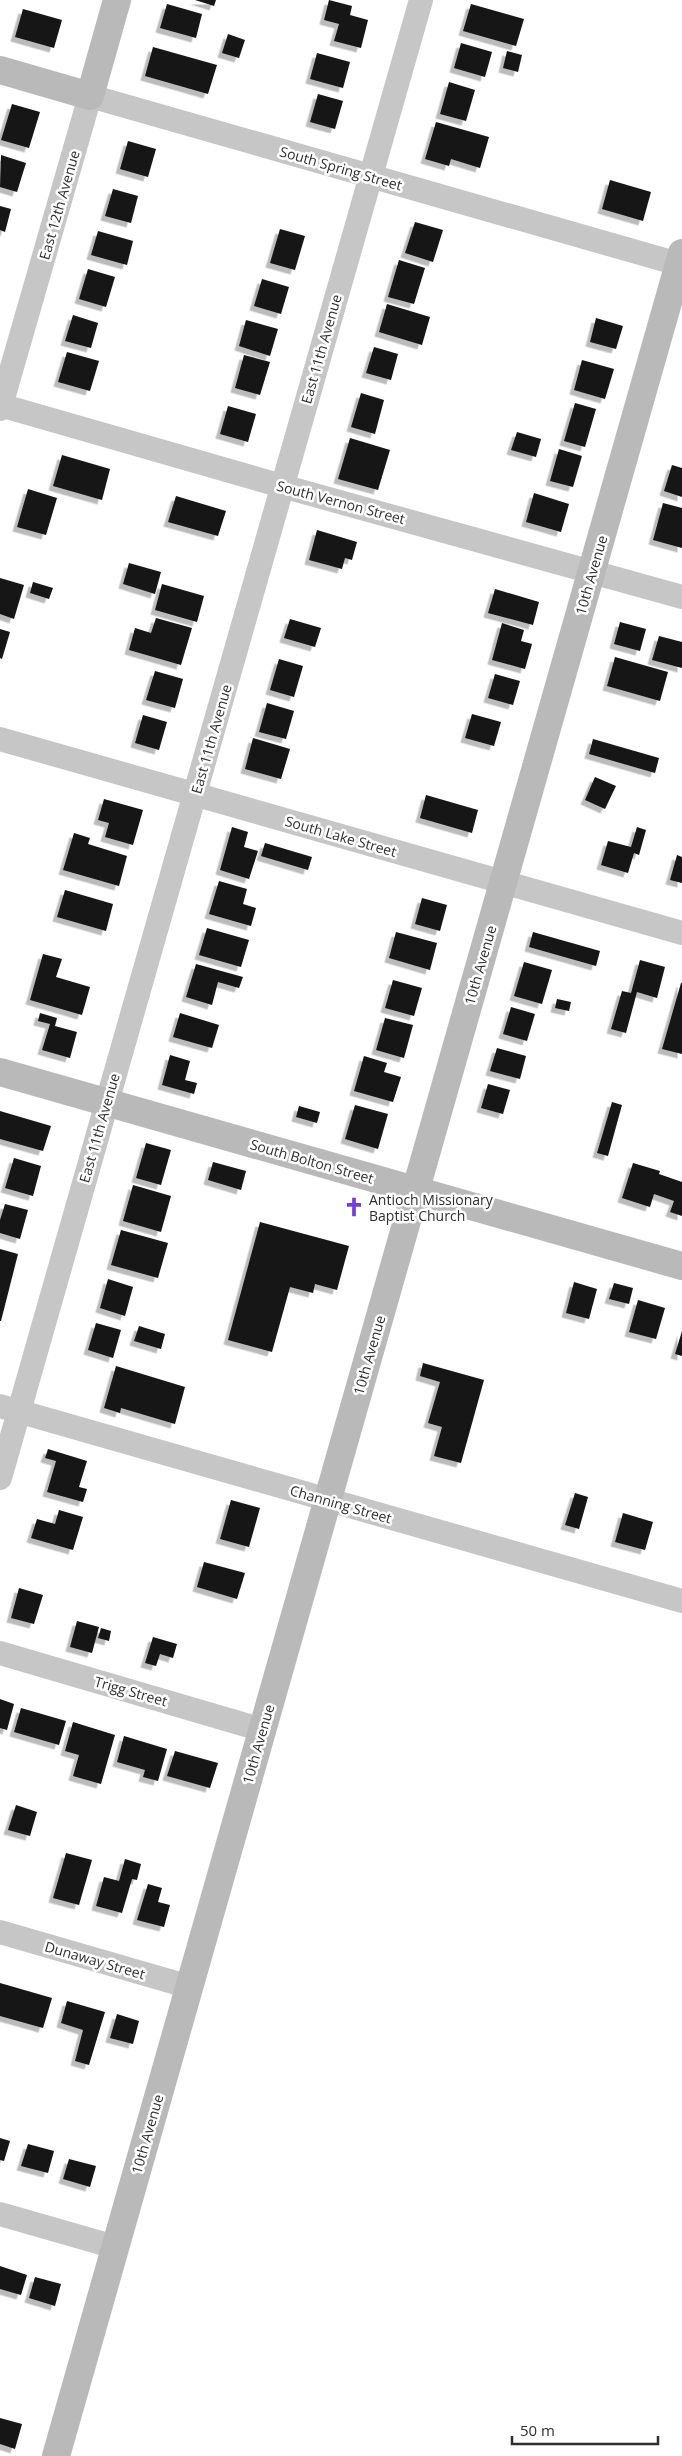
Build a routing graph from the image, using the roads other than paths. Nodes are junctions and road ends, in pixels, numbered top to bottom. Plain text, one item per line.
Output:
1 (117, 0) edge
2 (421, 0) edge
3 (0, 70) edge
4 (90, 96) junction
5 (371, 176) junction
6 (681, 261) edge
7 (0, 406) edge
8 (282, 486) junction
9 (592, 571) junction
10 (682, 597) edge
11 (0, 739) edge
12 (196, 794) junction
13 (504, 882) junction
14 (682, 933) edge
15 (0, 1072) edge
16 (106, 1103) junction
17 (416, 1190) junction
18 (682, 1266) edge
19 (10, 1409) edge
20 (0, 1478) edge
21 (328, 1500) junction
22 (682, 1601) edge
23 (0, 1653) edge
24 (262, 1730) junction
25 (0, 1932) edge
26 (190, 1987) junction
27 (0, 2214) edge
28 (115, 2247) junction
29 (56, 2456) edge

1 - 4 main road, East 12th Avenue
2 - 5 street, East 11th Avenue
3 - 4 main road, South Spring Street
4 - 5 street, South Spring Street
4 - 7 street, East 12th Avenue
5 - 6 street, South Spring Street
5 - 8 street, East 11th Avenue
6 - 9 main road, 10th Avenue
7 - 8 street, South Vernon Street
8 - 9 street, South Vernon Street
8 - 12 street, East 11th Avenue
9 - 10 street, South Vernon Street
9 - 13 main road, 10th Avenue
11 - 12 street, South Lake Street
12 - 13 street, South Lake Street
12 - 16 street, East 11th Avenue
13 - 14 street, South Lake Street
13 - 17 main road, 10th Avenue
15 - 16 main road, South Bolton Street
16 - 17 main road, South Bolton Street
16 - 19 street, East 11th Avenue
17 - 18 main road, South Bolton Street
17 - 21 main road, 10th Avenue
19 - 20 street, East 11th Avenue
19 - 21 street, Channing Street
21 - 22 street, Channing Street
21 - 24 main road, 10th Avenue
23 - 24 street, Trigg Street
24 - 26 main road, 10th Avenue
25 - 26 street, Dunaway Street
26 - 28 main road, 10th Avenue
27 - 28 street
28 - 29 main road, 10th Avenue

